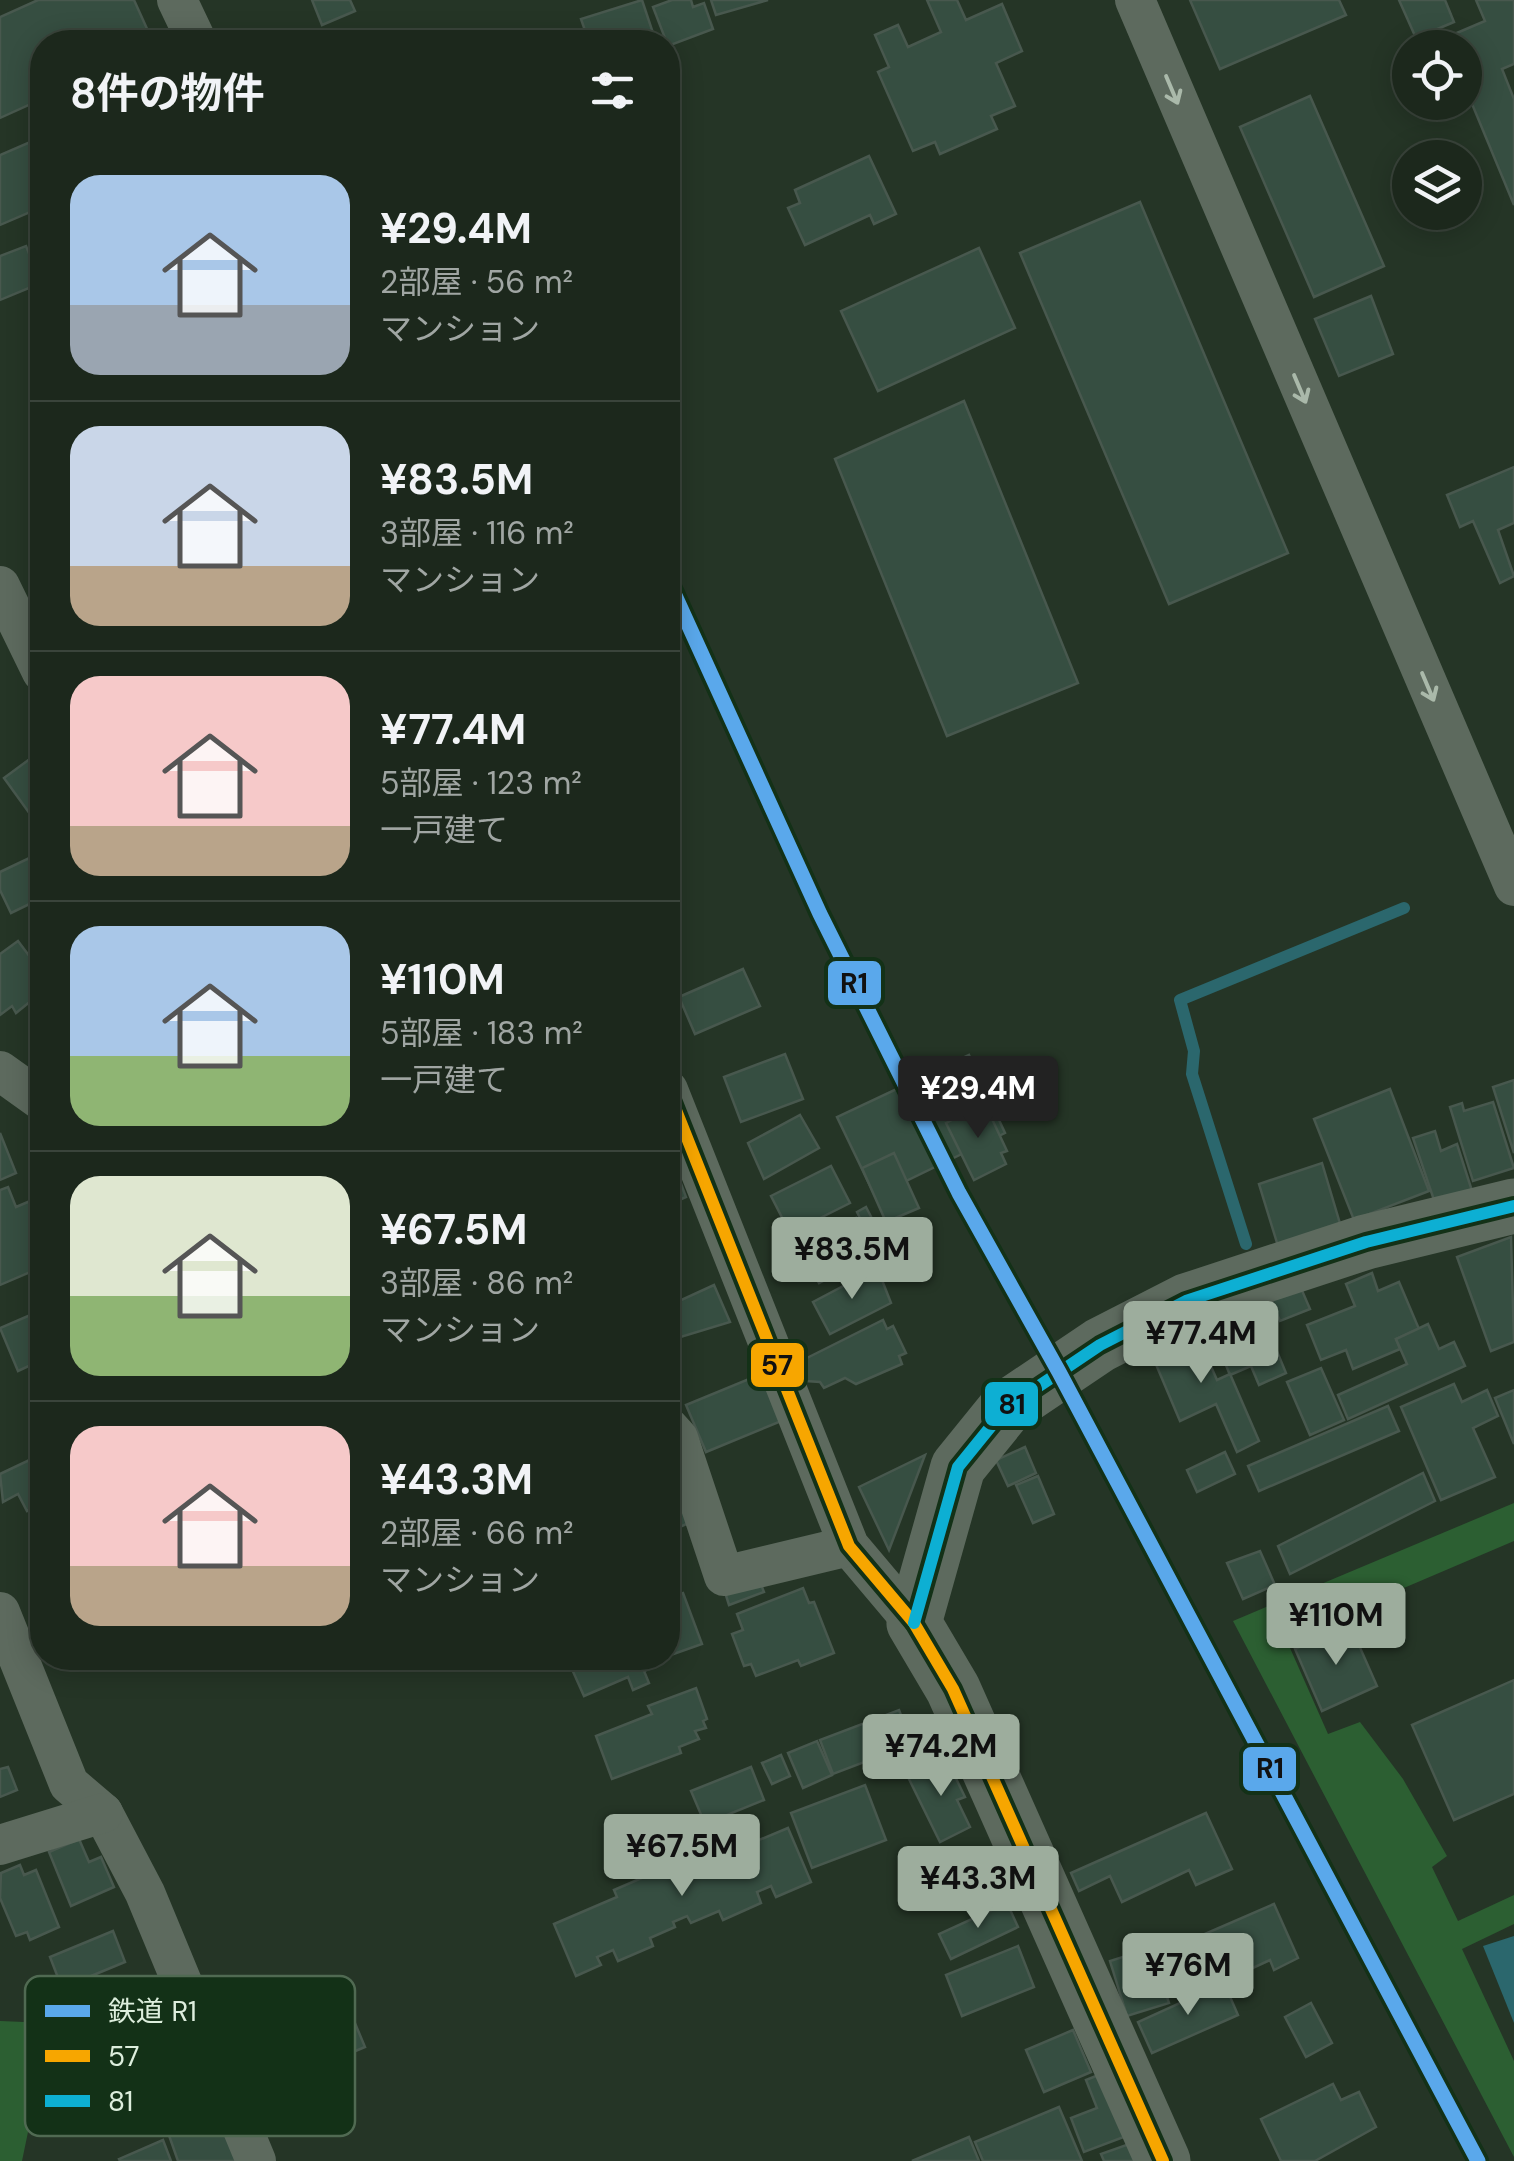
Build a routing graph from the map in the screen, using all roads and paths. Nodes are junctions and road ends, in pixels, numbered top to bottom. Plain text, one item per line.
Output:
1 (177, 0) edge
2 (1135, 0) edge
3 (191, 30) edge
4 (0, 586) edge
5 (30, 647) edge
6 (1514, 886) edge
7 (0, 1071) edge
8 (30, 1092) edge
9 (680, 1120) edge
10 (1514, 1206) edge
11 (680, 1444) edge
12 (849, 1546) junction
13 (0, 1612) edge
14 (914, 1623) junction
15 (103, 1813) junction
16 (0, 1845) edge
17 (179, 1976) edge
18 (246, 2136) edge
19 (256, 2161) edge
20 (1162, 2161) edge

1 - 3 street
2 -> 6 street
4 - 5 street
7 - 8 street
9 - 12 street
10 - 14 main road
11 - 12 street
12 - 14 street
13 - 15 street
14 - 20 main road
15 - 16 street
15 - 17 street
18 - 19 street

